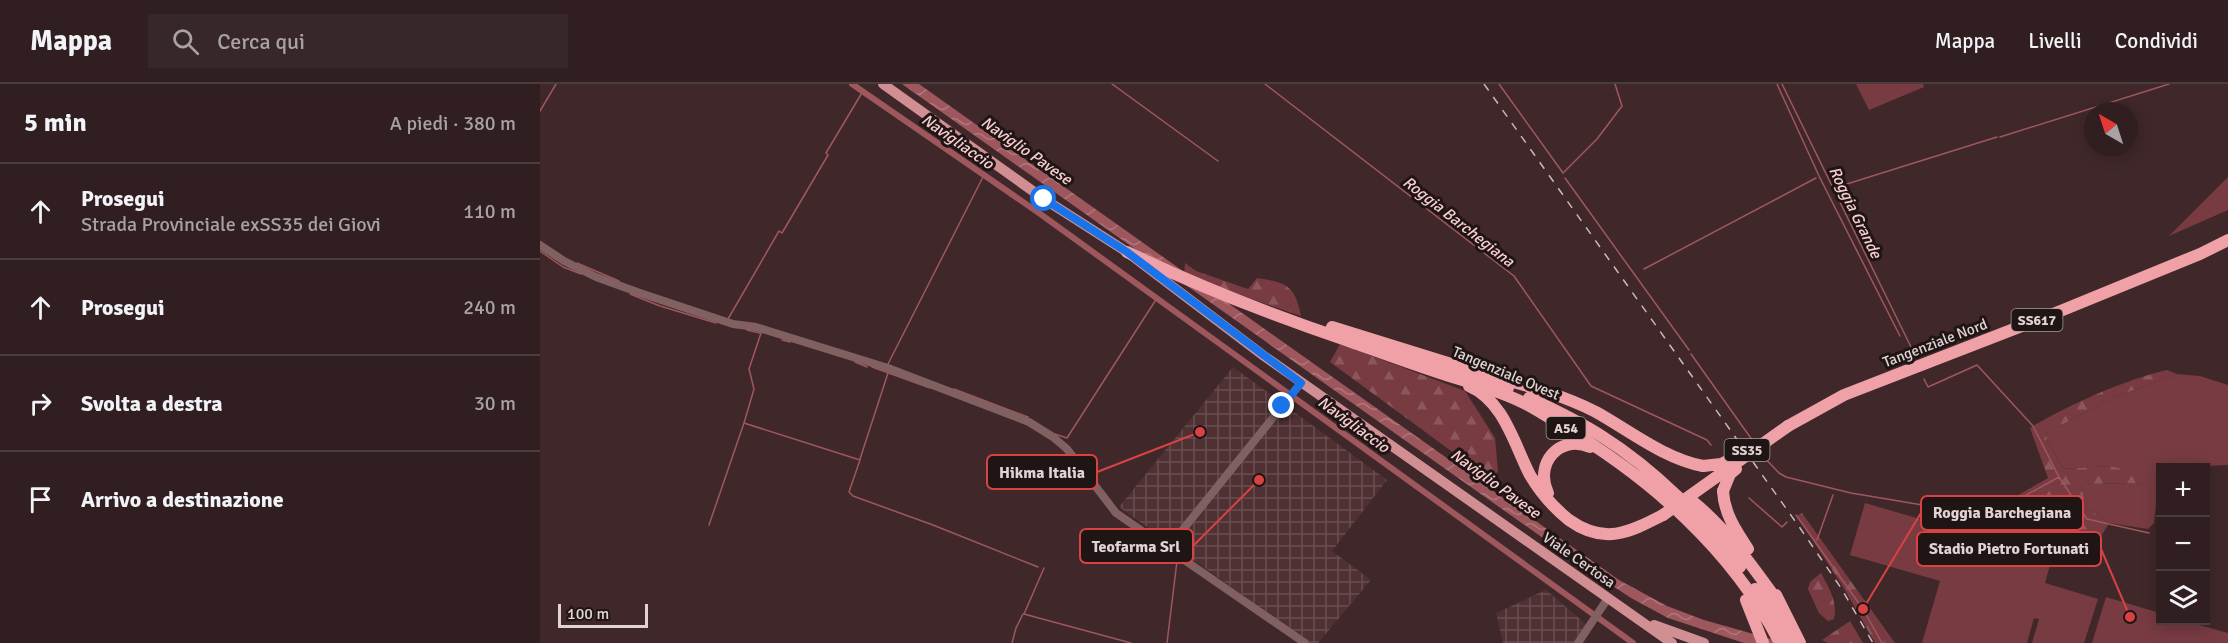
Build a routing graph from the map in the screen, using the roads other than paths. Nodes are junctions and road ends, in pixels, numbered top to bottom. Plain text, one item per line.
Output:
1 (883, 84) edge
2 (2228, 240) edge
3 (540, 245) edge
4 (1127, 252) junction
5 (1227, 296) junction
6 (1464, 368) junction
7 (1442, 374) junction
8 (1299, 385) junction
9 (1792, 424) junction
10 (1637, 462) junction
11 (1646, 484) junction
12 (1559, 510) junction
13 (1168, 548) junction
14 (1713, 549) junction
15 (1747, 584) junction
16 (1608, 598) junction
17 (1779, 603) junction
18 (1635, 616) junction
19 (1305, 643) edge
20 (1578, 643) edge
21 (1672, 643) edge
22 (1704, 643) edge
23 (1763, 643) edge
24 (1780, 643) edge
25 (1790, 643) edge
26 (1800, 643) edge

1 - 4 main road, Viale Certosa
2 - 9 highway, Tangenziale Nord / SS617
3 - 13 street
4 - 5 highway, Tangenziale Ovest / A54
4 - 8 main road, Viale Certosa
5 - 6 highway, Tangenziale Ovest / A54
5 - 7 highway, Tangenziale Ovest / A54
6 - 9 highway, SS35, bridge
6 - 10 highway, Tangenziale Ovest / A54
7 - 11 highway, Tangenziale Ovest / A54
7 - 12 highway
8 - 13 street
8 - 16 main road, Viale Certosa
9 - 12 highway, SS617, bridge
9 - 17 highway, bridge
10 - 15 highway, Tangenziale Ovest / A54
10 - 17 highway
11 - 12 highway, SS617
11 - 14 highway, Tangenziale Ovest / A54
13 - 19 street
14 - 15 highway, Tangenziale Ovest / A54
14 - 23 highway
15 - 24 highway, Tangenziale Ovest / A54
15 - 25 highway, Tangenziale Ovest / A54
16 - 18 main road, Viale Certosa
16 - 20 street
17 - 26 highway
18 - 21 main road
18 - 22 main road

